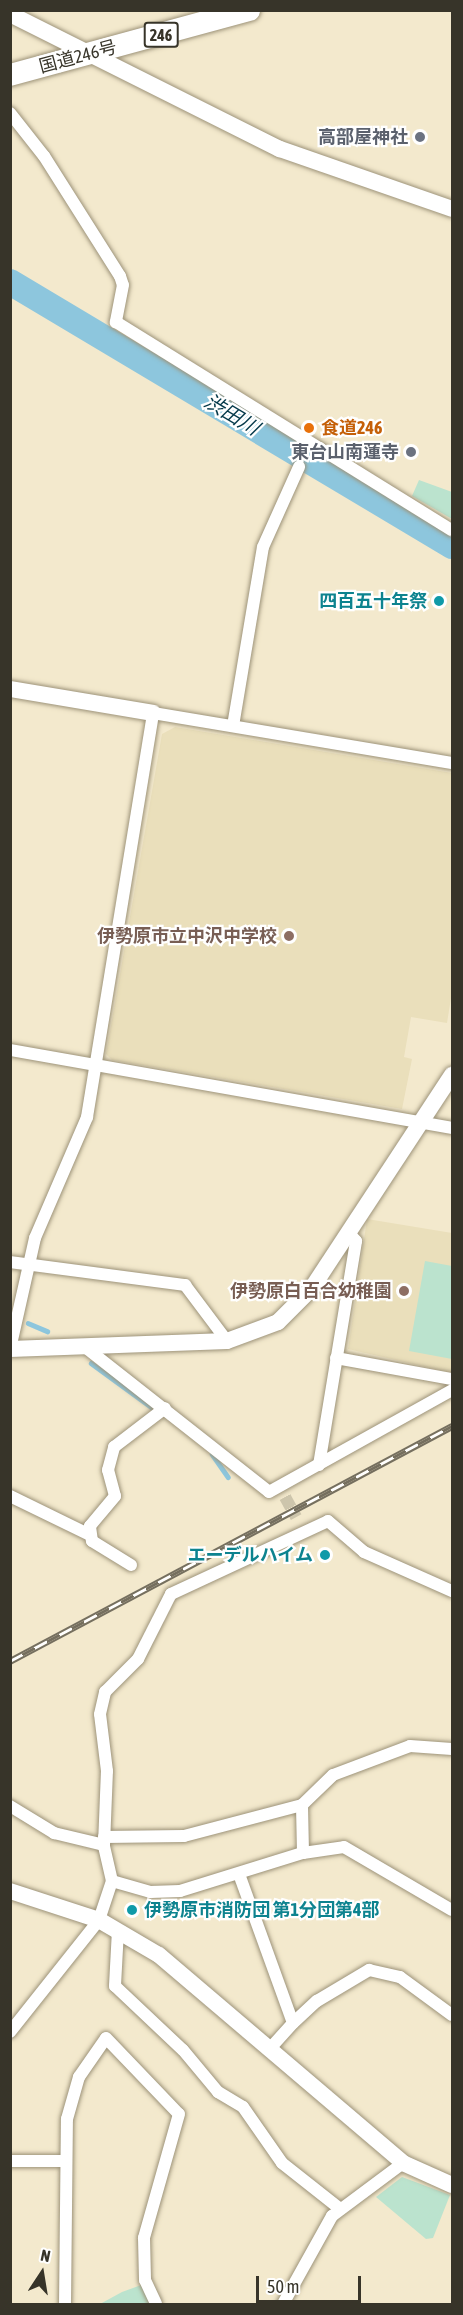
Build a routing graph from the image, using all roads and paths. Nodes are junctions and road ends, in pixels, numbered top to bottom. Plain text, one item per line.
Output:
1 (249, 10) edge
2 (10, 14) edge
3 (90, 54) junction
4 (10, 75) edge
5 (10, 113) edge
6 (453, 210) edge
7 (299, 467) dead end
8 (453, 530) edge
9 (10, 689) edge
10 (153, 713) junction
11 (233, 726) junction
12 (453, 763) edge
13 (10, 1050) edge
14 (97, 1065) junction
15 (453, 1075) edge
16 (423, 1120) junction
17 (453, 1128) edge
18 (348, 1232) junction
19 (10, 1262) edge
20 (28, 1265) junction
21 (227, 1341) junction
22 (85, 1347) junction
23 (10, 1349) edge
24 (336, 1358) junction
25 (453, 1379) edge
26 (453, 1390) edge
27 (165, 1407) junction
28 (319, 1465) junction
29 (10, 1496) edge
30 (296, 1517) tunnel mouth
31 (303, 1528) junction
32 (88, 1534) junction
33 (131, 1565) dead end
34 (453, 1591) edge
35 (453, 1749) edge
36 (302, 1805) junction
37 (10, 1806) edge
38 (104, 1841) junction
39 (303, 1853) junction
40 (239, 1874) junction
41 (112, 1881) junction
42 (10, 1891) edge
43 (453, 1910) edge
44 (99, 1920) junction
45 (118, 1930) junction
46 (453, 2015) edge
47 (294, 2023) junction
48 (10, 2032) edge
49 (272, 2046) junction
50 (10, 2161) edge
51 (65, 2161) junction
52 (403, 2163) junction
53 (453, 2185) edge
54 (339, 2208) junction
55 (64, 2304) edge
56 (156, 2304) edge
57 (283, 2304) edge

1 - 3 highway, 国道246号 / 246
2 - 3 street
3 - 4 highway, 国道246号 / 246
3 - 6 street
5 - 8 street
7 - 11 street
9 - 10 street
10 - 11 street
10 - 14 street
11 - 12 street
13 - 14 street
14 - 16 street
14 - 20 street
15 - 16 street
16 - 17 street
16 - 18 street
18 - 21 street
18 - 24 street
19 - 20 street
20 - 21 street
20 - 23 street
21 - 22 street
22 - 23 street
22 - 27 street
24 - 25 street
24 - 28 street
26 - 28 street
27 - 28 street
27 - 32 street
29 - 32 street
30 - 31 street
31 - 34 street
31 - 38 street
32 - 33 street
35 - 36 street
36 - 38 street
36 - 39 street
37 - 38 street
38 - 41 street
39 - 40 street
39 - 43 street
40 - 41 street
40 - 47 street
41 - 44 street
42 - 44 street
44 - 45 street
44 - 48 street
45 - 49 street
45 - 54 street
46 - 47 street
47 - 49 street
49 - 52 street
50 - 51 street
51 - 55 street
51 - 56 street
52 - 53 street
52 - 54 street
54 - 57 street

